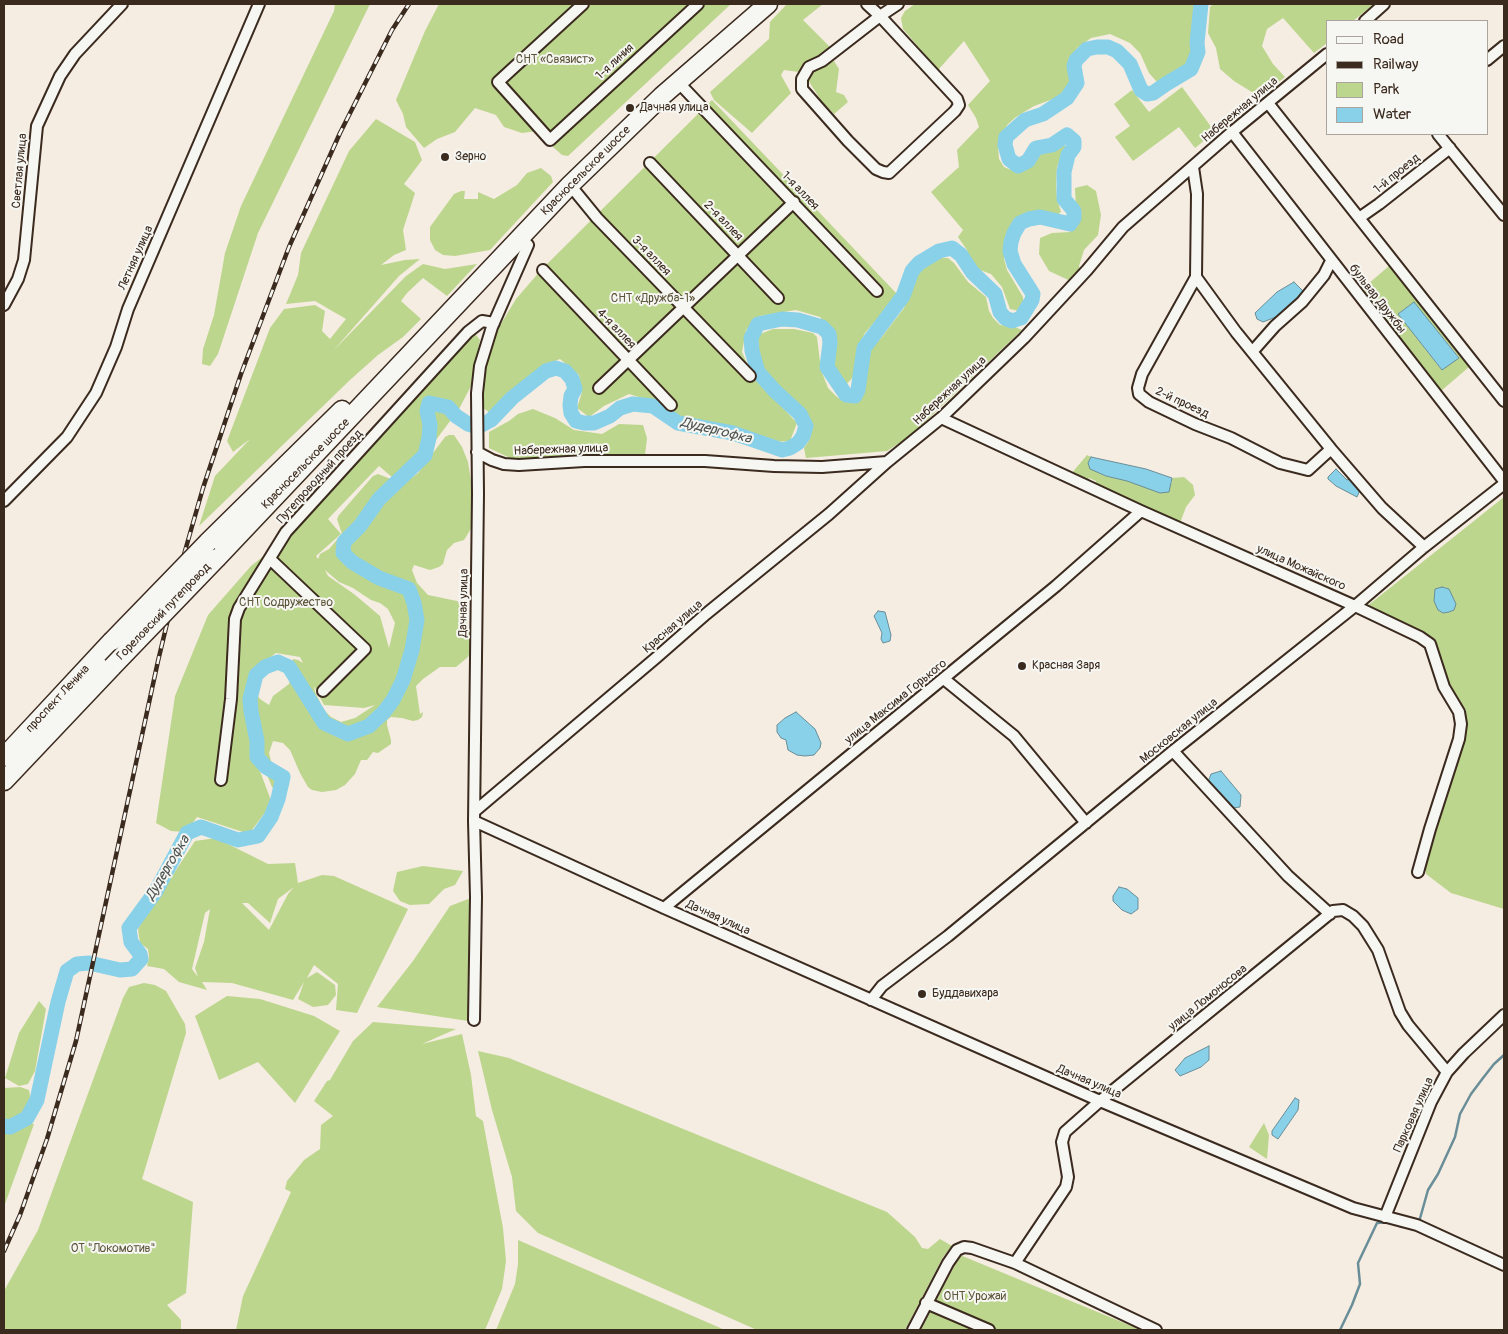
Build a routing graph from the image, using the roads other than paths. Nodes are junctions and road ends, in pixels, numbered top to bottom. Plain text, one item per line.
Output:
1 (122, 4) edge
2 (583, 4) edge
3 (698, 4) edge
4 (768, 4) edge
5 (867, 4) edge
6 (898, 4) edge
7 (1384, 4) edge
8 (255, 5) edge
9 (880, 16) junction
10 (1366, 20) edge
11 (1504, 46) edge
12 (1326, 55) edge
13 (1488, 59) edge
14 (678, 82) junction
15 (1268, 103) junction
16 (1232, 132) junction
17 (1439, 135) edge
18 (1450, 148) junction
19 (650, 162) dead end
20 (1193, 167) junction
21 (570, 185) junction
22 (794, 202) junction
23 (1504, 216) edge
24 (1359, 218) junction
25 (520, 237) junction
26 (738, 255) junction
27 (1332, 261) junction
28 (543, 270) dead end
29 (1196, 277) junction
30 (877, 291) dead end
31 (778, 298) dead end
32 (4, 305) edge
33 (683, 307) junction
34 (494, 322) junction
35 (436, 328) junction
36 (1252, 352) junction
37 (629, 360) junction
38 (750, 376) dead end
39 (599, 388) dead end
40 (1504, 401) edge
41 (671, 405) dead end
42 (941, 418) junction
43 (1331, 449) junction
44 (477, 452) junction
45 (888, 462) junction
46 (1504, 482) edge
47 (4, 501) edge
48 (1141, 511) junction
49 (208, 542) joint
50 (1424, 547) junction
51 (217, 558) joint
52 (270, 559) junction
53 (1355, 606) junction
54 (112, 641) joint
55 (112, 667) joint
56 (944, 679) junction
57 (323, 691) dead end
58 (1173, 751) junction
59 (4, 758) edge
60 (221, 780) dead end
61 (4, 781) edge
62 (474, 816) junction
63 (1086, 823) junction
64 (1418, 872) dead end
65 (664, 908) junction
66 (1330, 914) junction
67 (871, 1000) junction
68 (1504, 1015) edge
69 (474, 1020) dead end
70 (1447, 1072) junction
71 (1100, 1101) junction
72 (1385, 1217) junction
73 (1014, 1263) junction
74 (1504, 1265) edge
75 (926, 1303) junction
76 (913, 1330) edge
77 (989, 1330) edge
78 (1156, 1330) edge

1 - 32 street, Светлая улица
2 - 3 street, 1-я линия
4 - 14 highway, Красносельское шоссе
5 - 9 street
6 - 9 street
7 - 10 street
8 - 47 street, Летняя улица
9 - 9 street
11 - 13 street
12 - 15 street, Набережная улица
14 - 21 highway, Красносельское шоссе
14 - 22 street, 1-я аллея
15 - 16 street, Набережная улица
15 - 24 street
16 - 20 street, Набережная улица
16 - 27 street, бульвар Дружбы
17 - 18 street
18 - 23 street
18 - 24 street, 1-й проезд
19 - 26 street, 2-я аллея
20 - 29 street, 2-й проезд
20 - 42 street, Набережная улица
21 - 25 highway, Красносельское шоссе
21 - 33 street, 3-я аллея
22 - 26 street
22 - 30 street, 1-я аллея
24 - 40 street
25 - 34 street, Дачная улица
25 - 35 highway, Красносельское шоссе
26 - 31 street, 2-я аллея
26 - 33 street
27 - 36 street
27 - 46 street, бульвар Дружбы
28 - 37 street, 4-я аллея
29 - 36 street
29 - 43 street, 2-й проезд
33 - 37 street
33 - 38 street, 3-я аллея
34 - 44 street, Дачная улица
34 - 52 street, Путепроводный проезд
35 - 49 highway, Красносельское шоссе
35 - 51 highway, Красносельское шоссе
36 - 43 street
37 - 39 street
37 - 41 street, 4-я аллея
42 - 45 street, Набережная улица
42 - 48 street, улица Можайского
43 - 50 street
44 - 45 street, Набережная улица
44 - 62 street, Дачная улица
45 - 62 street, Красная улица
46 - 50 street, Московская улица
48 - 53 street, улица Можайского
48 - 56 street, улица Максима Горького
49 - 54 highway, Гореловский путепровод, bridge
50 - 53 street, Московская улица
51 - 55 highway, Гореловский путепровод, bridge
52 - 57 street
52 - 60 street, Путепроводный проезд
53 - 58 street, Московская улица
53 - 64 street, улица Можайского
54 - 59 highway, проспект Ленина
55 - 61 highway, проспект Ленина
56 - 63 street
56 - 65 street, улица Максима Горького
58 - 63 street, Московская улица
58 - 66 street
62 - 65 street, Дачная улица
62 - 69 street
63 - 67 street, Московская улица
65 - 67 street, Дачная улица
66 - 70 street
66 - 71 street, улица Ломоносова
67 - 71 street, Дачная улица
68 - 70 street, Парковая улица
70 - 72 street, Парковая улица
71 - 72 street, Дачная улица
71 - 73 street, улица Ломоносова
72 - 74 street, Дачная улица
73 - 75 street
73 - 78 street
75 - 76 street
75 - 77 street

